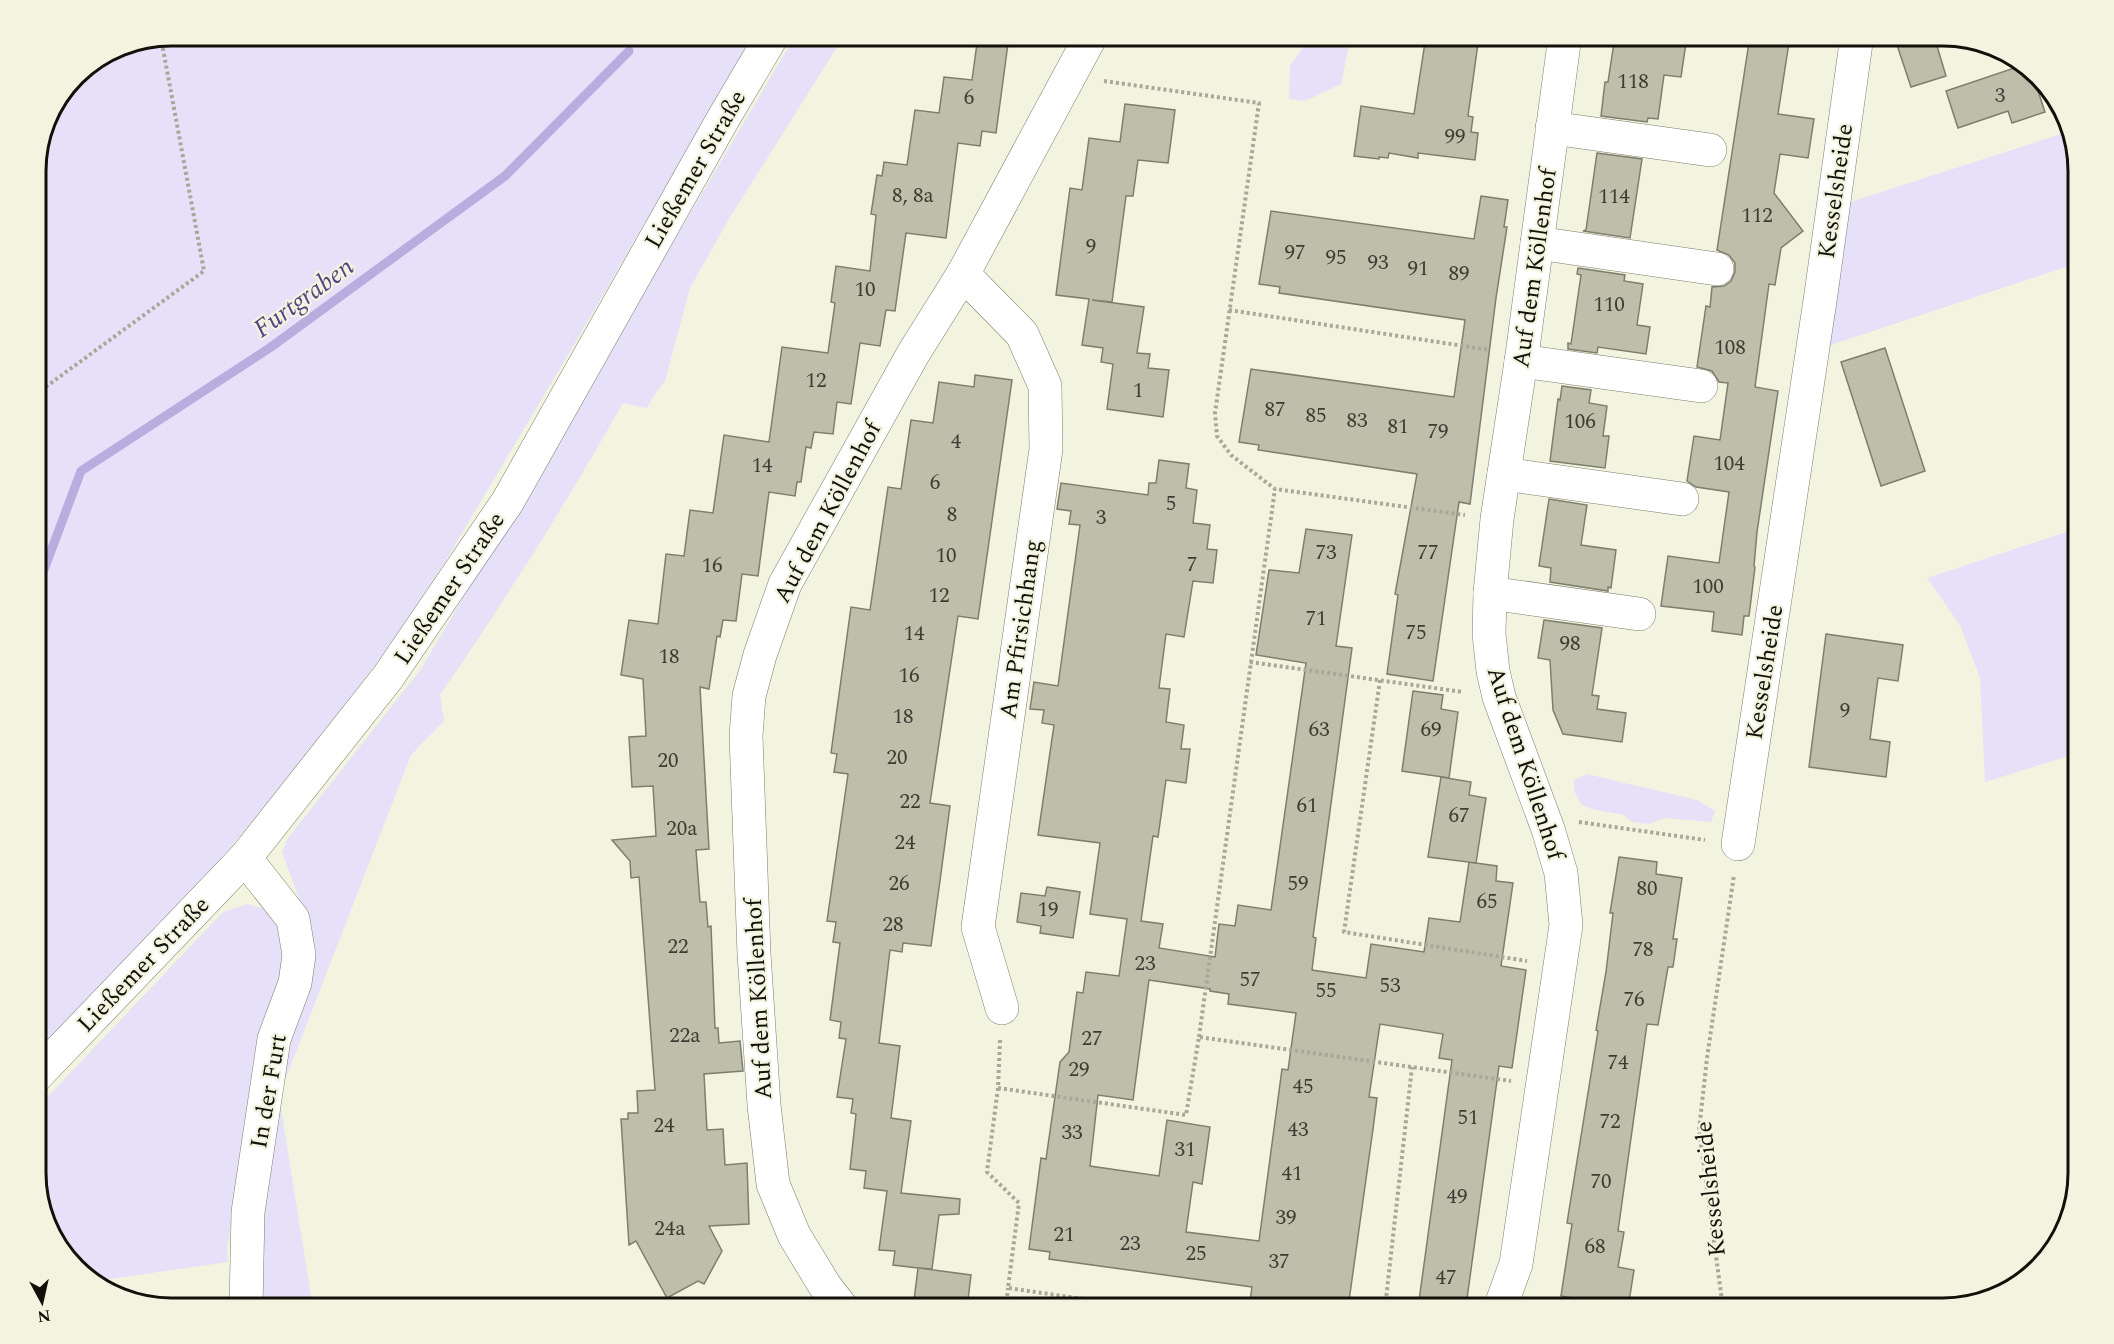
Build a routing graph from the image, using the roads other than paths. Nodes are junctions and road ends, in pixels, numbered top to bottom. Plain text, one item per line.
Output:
1 (766, 46) edge
2 (1086, 46) edge
3 (1564, 46) edge
4 (1856, 46) edge
5 (1552, 128) junction
6 (1710, 150) dead end
7 (1537, 243) junction
8 (1718, 269) dead end
9 (963, 274) junction
10 (1522, 358) junction
11 (1701, 386) dead end
12 (1504, 474) junction
13 (1682, 499) dead end
14 (1490, 593) junction
15 (1639, 614) dead end
16 (1738, 844) road end
17 (245, 858) junction
18 (1002, 1008) road end
19 (47, 1065) edge
20 (246, 1298) edge
21 (834, 1298) edge
22 (1504, 1298) edge

1 - 17 street, Ließemer Straße
2 - 9 street, Auf dem Köllenhof
3 - 5 street, Auf dem Köllenhof
4 - 16 street, Kesselsheide
5 - 6 street
5 - 7 street, Auf dem Köllenhof
7 - 8 street
7 - 10 street, Auf dem Köllenhof
9 - 18 street, Am Pfirsichhang
9 - 21 street, Auf dem Köllenhof
10 - 11 street
10 - 12 street, Auf dem Köllenhof
12 - 13 street
12 - 14 street, Auf dem Köllenhof
14 - 15 street
14 - 22 street, Auf dem Köllenhof
17 - 19 street, Ließemer Straße
17 - 20 street, In der Furt

